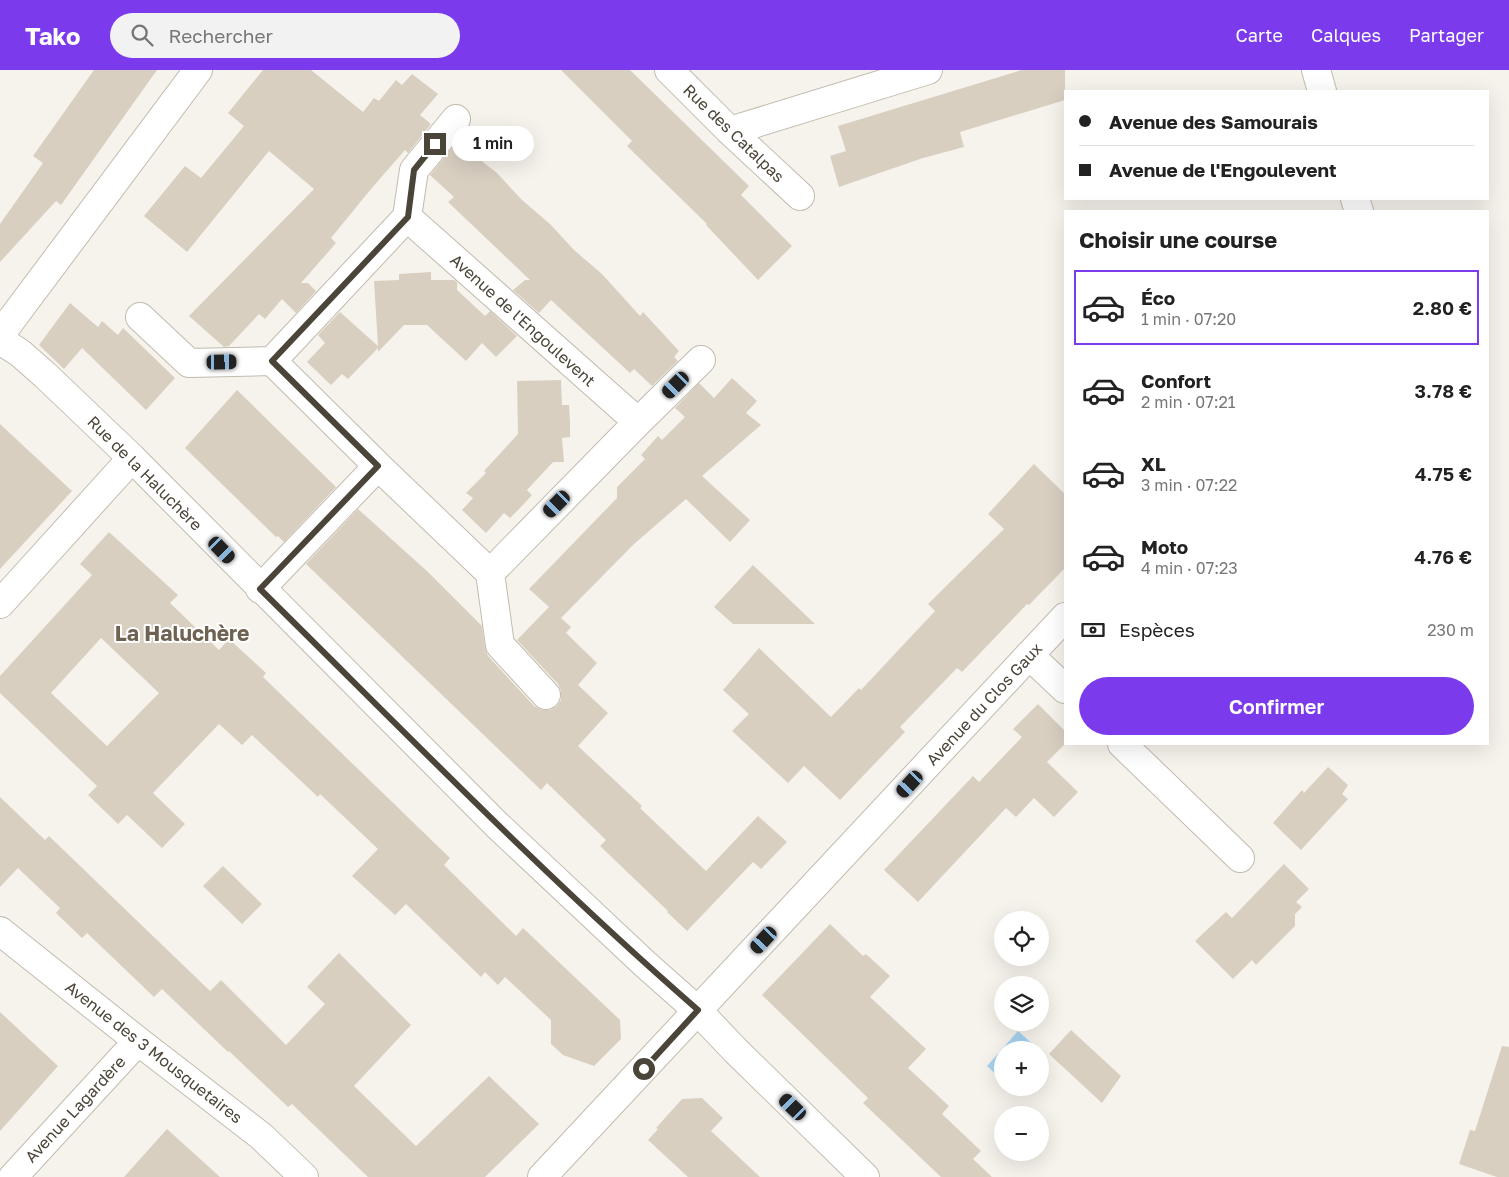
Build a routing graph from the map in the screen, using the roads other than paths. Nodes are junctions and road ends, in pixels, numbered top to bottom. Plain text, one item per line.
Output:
1 (198, 70) edge
2 (669, 70) edge
3 (927, 70) edge
4 (1316, 70) edge
5 (1322, 90) edge
6 (456, 119) dead end
7 (730, 131) junction
8 (800, 196) dead end
9 (408, 217) junction
10 (140, 317) dead end
11 (0, 335) edge
12 (0, 340) edge
13 (702, 360) dead end
14 (272, 361) junction
15 (638, 422) junction
16 (132, 458) junction
17 (378, 466) junction
18 (490, 573) junction
19 (260, 589) junction
20 (0, 604) edge
21 (1064, 618) edge
22 (1029, 655) junction
23 (1064, 688) edge
24 (546, 695) dead end
25 (1123, 745) edge
26 (1240, 858) dead end
27 (0, 931) edge
28 (698, 1010) junction
29 (138, 1041) junction
30 (13, 1177) edge
31 (304, 1177) edge
32 (542, 1177) edge
33 (865, 1177) edge

1 - 11 street
2 - 7 street, Rue des Catalpas
3 - 7 street
4 - 5 street
6 - 9 street
7 - 8 street, Rue des Catalpas
9 - 14 street
9 - 15 street, Avenue de l'Engoulevent
10 - 14 street
12 - 16 street, Rue de la Haluchère
13 - 15 street
14 - 17 street
15 - 18 street
16 - 19 street, Rue de la Haluchère
16 - 20 street
17 - 18 street
17 - 19 street
18 - 24 street
19 - 28 street, Rue de la Haluchère
21 - 22 street, Avenue du Clos Gaux
22 - 23 street
22 - 28 street, Avenue du Clos Gaux
25 - 26 street
27 - 29 street, Avenue des 3 Mousquetaires
28 - 32 street, Avenue du Clos Gaux
28 - 33 street, Rue de la Haluchère
29 - 30 street, Avenue Lagardère
29 - 31 street, Avenue des 3 Mousquetaires

